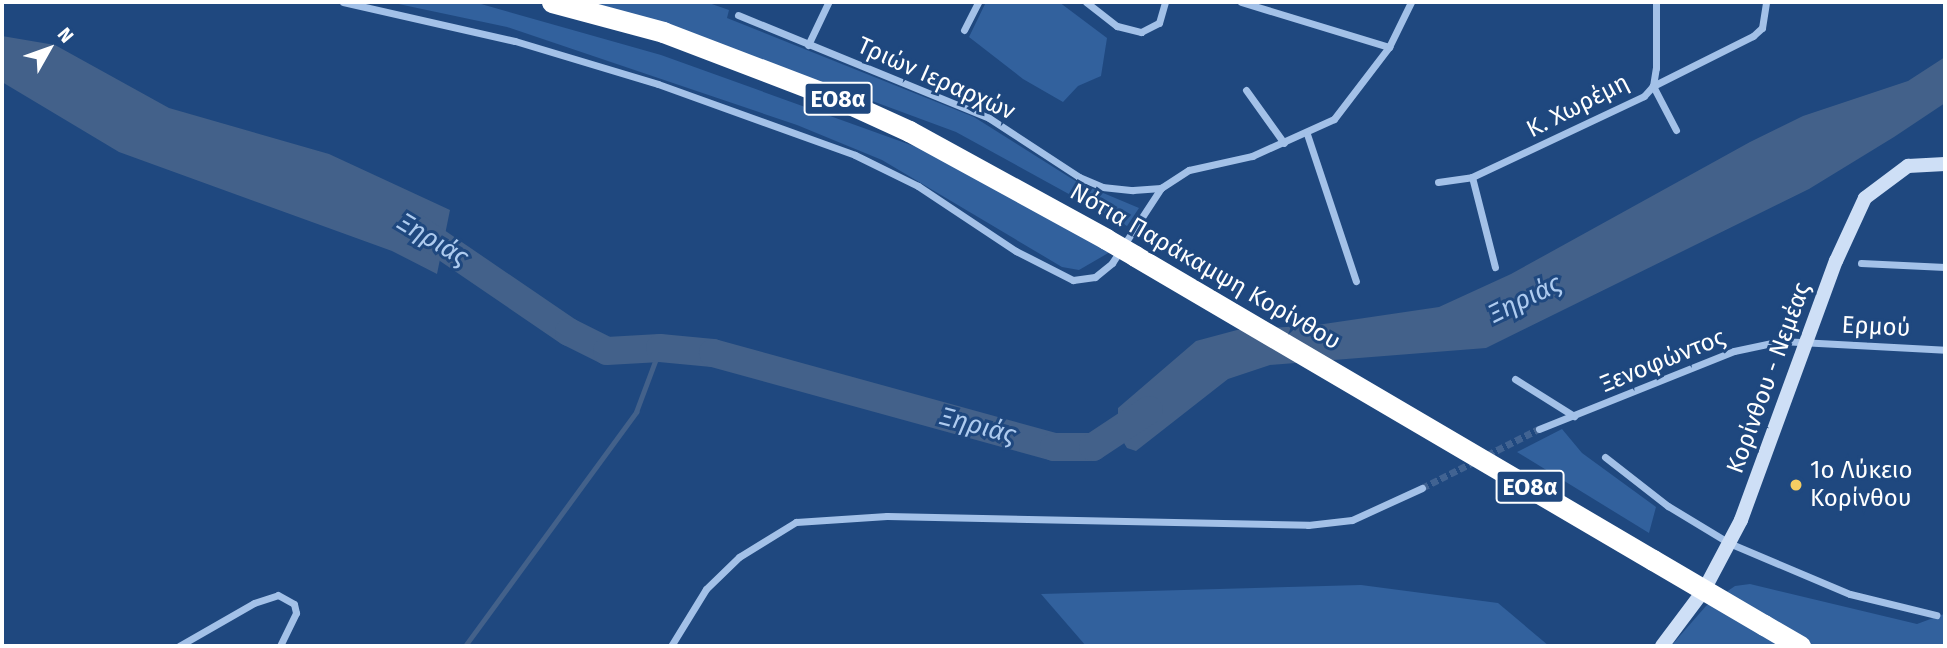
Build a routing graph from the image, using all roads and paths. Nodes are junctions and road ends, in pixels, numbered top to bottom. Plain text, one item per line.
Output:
1 (343, 2) edge
2 (552, 2) edge
3 (978, 2) edge
4 (1087, 2) edge
5 (1166, 2) edge
6 (1241, 2) edge
7 (1411, 2) edge
8 (1656, 2) edge
9 (1766, 2) edge
10 (828, 3) edge
11 (738, 15) dead end
12 (964, 30) dead end
13 (808, 45) junction
14 (1389, 47) junction
15 (1653, 86) junction
16 (1247, 90) dead end
17 (1676, 130) dead end
18 (1307, 134) junction
19 (1284, 143) junction
20 (1945, 164) edge
21 (1472, 177) junction
22 (1438, 182) dead end
23 (1161, 188) junction
24 (1861, 263) dead end
25 (1495, 267) dead end
26 (1945, 267) edge
27 (1356, 281) dead end
28 (1805, 343) junction
29 (1945, 350) edge
30 (1515, 379) dead end
31 (1574, 416) junction
32 (1539, 429) tunnel mouth
33 (1605, 457) dead end
34 (1422, 488) tunnel mouth
35 (1729, 543) junction
36 (1936, 615) dead end
37 (179, 646) edge
38 (280, 646) edge
39 (671, 646) edge
40 (1662, 646) edge
41 (1800, 646) edge

1 - 23 street
2 - 41 highway, Νότια Παράκαμψη Κορίνθου / ΕΟ8α, bridge
3 - 12 street
4 - 5 street
6 - 14 street
7 - 14 street
8 - 15 street, Κ. Χωρέμη
9 - 15 street
10 - 13 street
11 - 13 street, Τριών Ιεραρχών
13 - 23 street, Τριών Ιεραρχών
14 - 18 street
15 - 17 street
15 - 21 street, Κ. Χωρέμη
16 - 19 street
18 - 19 street
18 - 27 street
19 - 23 street
20 - 28 main road, Κορίνθου - Νεμέας
21 - 22 street, Κ. Χωρέμη
21 - 25 street
24 - 26 street
28 - 29 street, Ερμού
28 - 31 street, Ξενοφώντος
28 - 35 main road, Κορίνθου - Νεμέας
30 - 31 street
31 - 32 street, Ξενοφώντος
33 - 35 street
34 - 39 street
35 - 36 street
35 - 40 main road, Κορίνθου - Νεμέας
37 - 38 street

